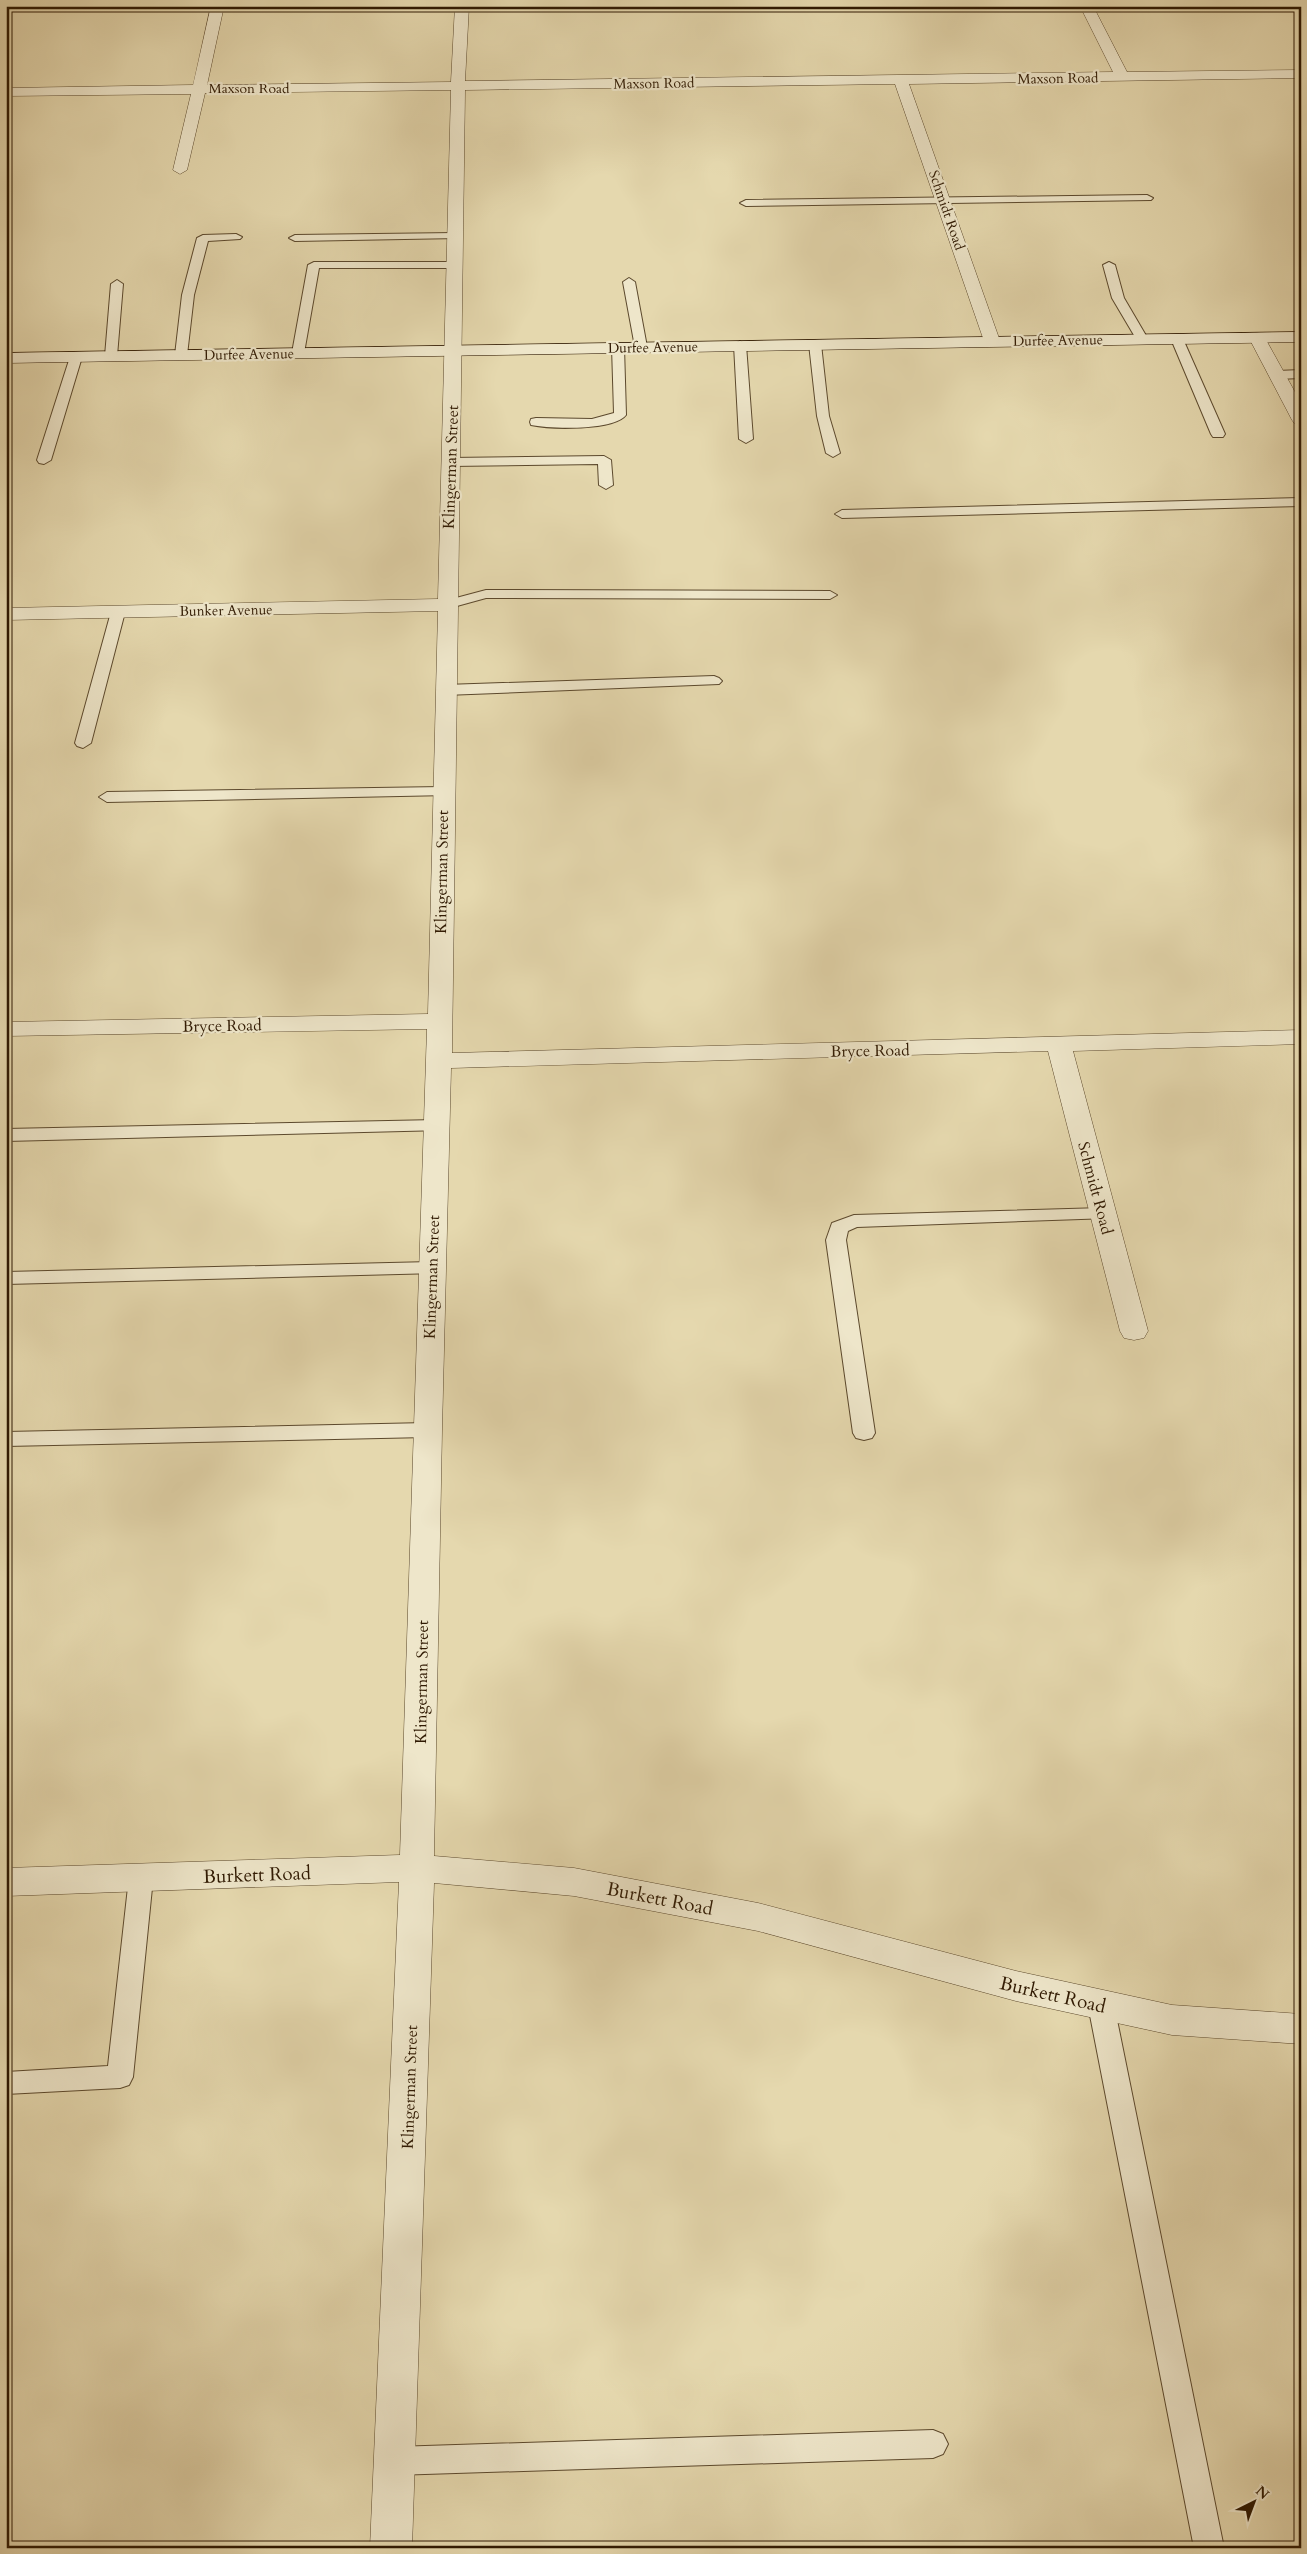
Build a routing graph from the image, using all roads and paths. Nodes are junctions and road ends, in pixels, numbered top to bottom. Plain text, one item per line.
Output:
1 (218, 6) edge
2 (462, 6) edge
3 (1086, 6) edge
4 (1301, 74) edge
5 (1122, 77) junction
6 (902, 80) junction
7 (458, 86) junction
8 (200, 88) junction
9 (6, 92) edge
10 (180, 170) dead end
11 (1147, 198) dead end
12 (943, 201) junction
13 (746, 203) dead end
14 (455, 236) junction
15 (236, 237) dead end
16 (295, 238) dead end
17 (1109, 265) dead end
18 (455, 266) junction
19 (629, 282) dead end
20 (117, 284) dead end
21 (1301, 337) edge
22 (1257, 338) junction
23 (1142, 339) junction
24 (1177, 339) junction
25 (992, 341) junction
26 (815, 344) junction
27 (740, 345) junction
28 (618, 347) junction
29 (640, 347) junction
30 (453, 350) junction
31 (298, 353) junction
32 (181, 355) junction
33 (111, 356) junction
34 (76, 357) junction
35 (6, 358) edge
36 (1301, 374) edge
37 (1277, 375) junction
38 (1299, 412) edge
39 (536, 422) dead end
40 (1218, 434) dead end
41 (746, 439) dead end
42 (832, 453) dead end
43 (44, 460) dead end
44 (450, 462) junction
45 (606, 485) dead end
46 (1301, 502) edge
47 (842, 514) dead end
48 (830, 595) dead end
49 (446, 606) junction
50 (118, 612) junction
51 (6, 614) edge
52 (714, 681) dead end
53 (445, 690) junction
54 (82, 743) dead end
55 (443, 792) junction
56 (107, 797) dead end
57 (438, 1021) junction
58 (6, 1030) edge
59 (1301, 1037) edge
60 (1059, 1045) junction
61 (439, 1061) junction
62 (437, 1126) junction
63 (6, 1135) edge
64 (1103, 1214) junction
65 (432, 1268) junction
66 (6, 1278) edge
67 (1134, 1331) dead end
68 (427, 1430) junction
69 (864, 1433) dead end
70 (6, 1440) edge
71 (417, 1868) junction
72 (142, 1878) junction
73 (6, 1882) edge
74 (1101, 2005) junction
75 (1301, 2030) edge
76 (6, 2083) edge
77 (933, 2444) dead end
78 (394, 2461) junction
79 (391, 2548) edge
80 (1209, 2548) edge

1 - 8 street
2 - 7 street, Klingerman Street
3 - 5 street
4 - 5 street, Maxson Road
5 - 6 street, Maxson Road
6 - 7 street, Maxson Road
6 - 12 street, Schmidt Road
7 - 8 street, Maxson Road
7 - 14 street, Klingerman Street
8 - 9 street, Maxson Road
8 - 10 street
11 - 12 lane
12 - 13 lane
12 - 25 street, Schmidt Road
14 - 16 lane
14 - 18 street, Klingerman Street
15 - 32 lane
17 - 23 lane
18 - 30 street, Klingerman Street
18 - 31 lane
19 - 29 lane
20 - 33 lane
21 - 22 street, Durfee Avenue
22 - 24 street, Durfee Avenue
22 - 37 street
23 - 24 street, Durfee Avenue
23 - 25 street, Durfee Avenue
24 - 40 lane
25 - 26 street, Durfee Avenue
26 - 27 street, Durfee Avenue
26 - 42 lane
27 - 29 street, Durfee Avenue
27 - 41 lane
28 - 29 street, Durfee Avenue
28 - 30 street, Durfee Avenue
28 - 39 lane
30 - 31 street, Durfee Avenue
30 - 44 street, Klingerman Street
31 - 32 street, Durfee Avenue
32 - 33 street, Durfee Avenue
33 - 34 street, Durfee Avenue
34 - 35 street, Durfee Avenue
34 - 43 lane
36 - 37 lane
37 - 38 street
44 - 45 lane
44 - 49 street, Klingerman Street
46 - 47 lane
48 - 49 lane
49 - 50 street, Bunker Avenue
49 - 53 street, Klingerman Street
50 - 51 street, Bunker Avenue
50 - 54 lane
52 - 53 lane
53 - 55 street, Klingerman Street
55 - 56 lane
55 - 57 street, Klingerman Street
57 - 58 street, Bryce Road
57 - 61 street, Klingerman Street
59 - 60 street, Bryce Road
60 - 61 street, Bryce Road
60 - 64 street, Schmidt Road
61 - 62 street, Klingerman Street
62 - 63 lane
62 - 65 street, Klingerman Street
64 - 67 street, Schmidt Road
64 - 69 lane
65 - 66 lane
65 - 68 street, Klingerman Street
68 - 70 lane
68 - 71 street, Klingerman Street
71 - 72 street, Burkett Road
71 - 74 street, Burkett Road
71 - 78 street, Klingerman Street
72 - 73 street, Burkett Road
72 - 76 lane
74 - 75 street, Burkett Road
74 - 80 lane
77 - 78 lane
78 - 79 street, Klingerman Street

